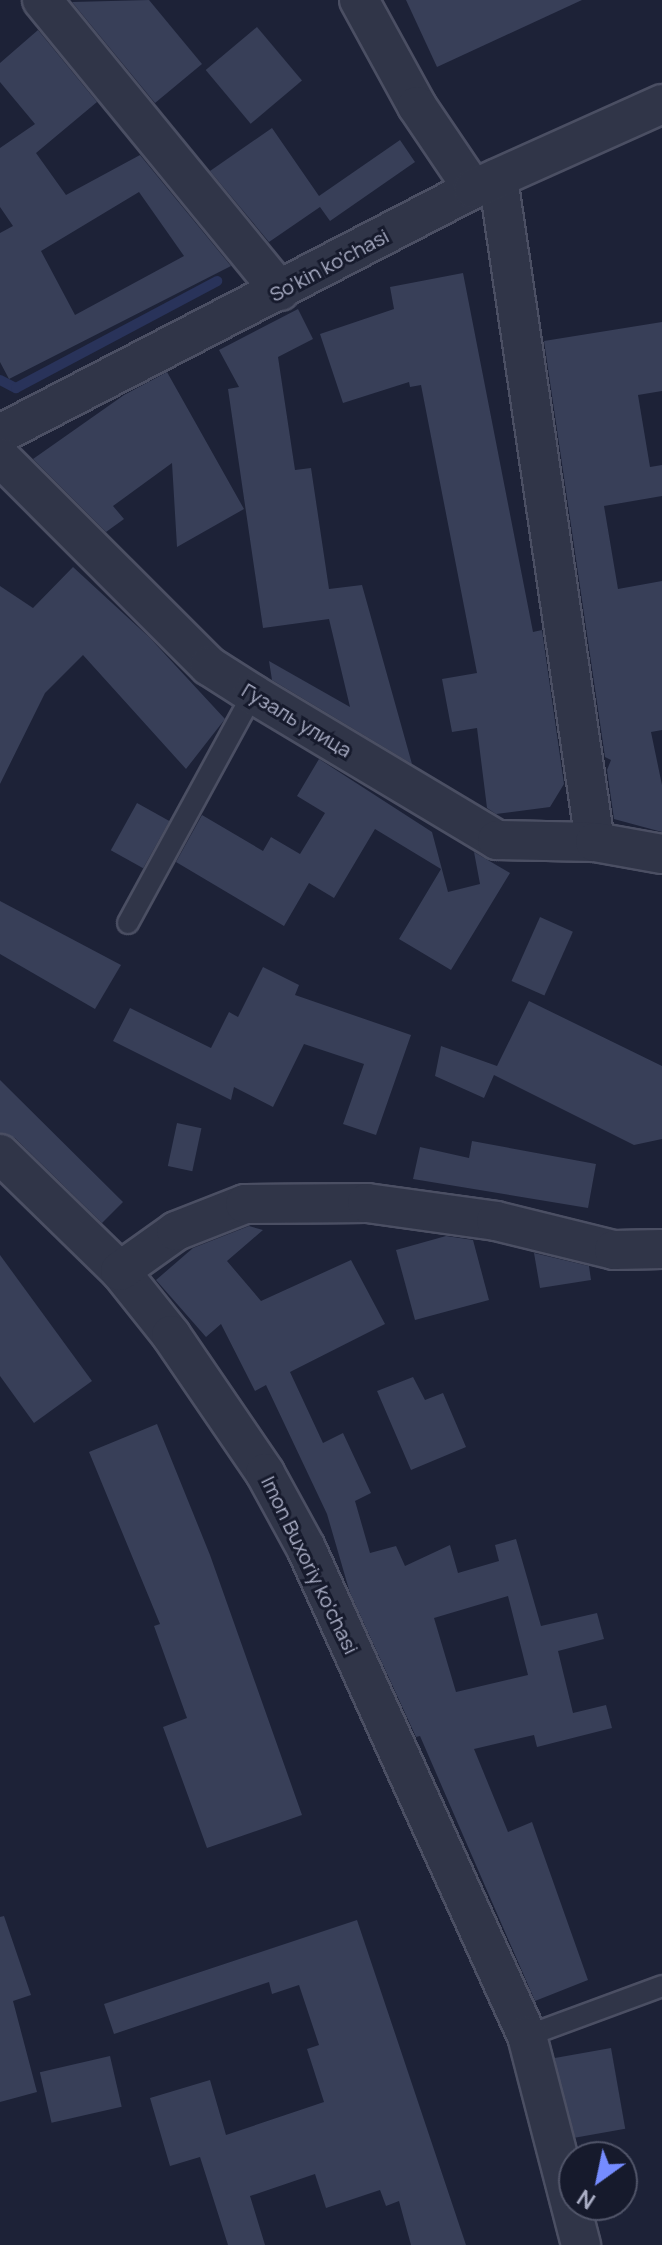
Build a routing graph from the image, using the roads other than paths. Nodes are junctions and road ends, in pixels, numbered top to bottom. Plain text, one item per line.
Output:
1 (42, 0) edge
2 (359, 0) edge
3 (662, 104) edge
4 (486, 183) junction
5 (280, 291) junction
6 (0, 434) edge
7 (0, 457) edge
8 (253, 694) junction
9 (595, 842) junction
10 (662, 854) edge
11 (128, 923) dead end
12 (0, 1154) edge
13 (662, 1249) edge
14 (120, 1271) junction
15 (662, 1986) edge
16 (527, 2036) junction
17 (581, 2245) edge

1 - 5 street
2 - 4 street
3 - 4 street, So'kin ko'chasi
4 - 5 street, So'kin ko'chasi
4 - 9 street
5 - 6 street, So'kin ko'chasi
7 - 8 street, Гузаль улица
8 - 9 street, Гузаль улица
8 - 11 lane
9 - 10 street, Гузаль улица
12 - 14 street, Imon Buxoriy ko'chasi
13 - 14 street
14 - 16 street, Imon Buxoriy ko'chasi
15 - 16 lane
16 - 17 street, Imon Buxoriy ko'chasi

